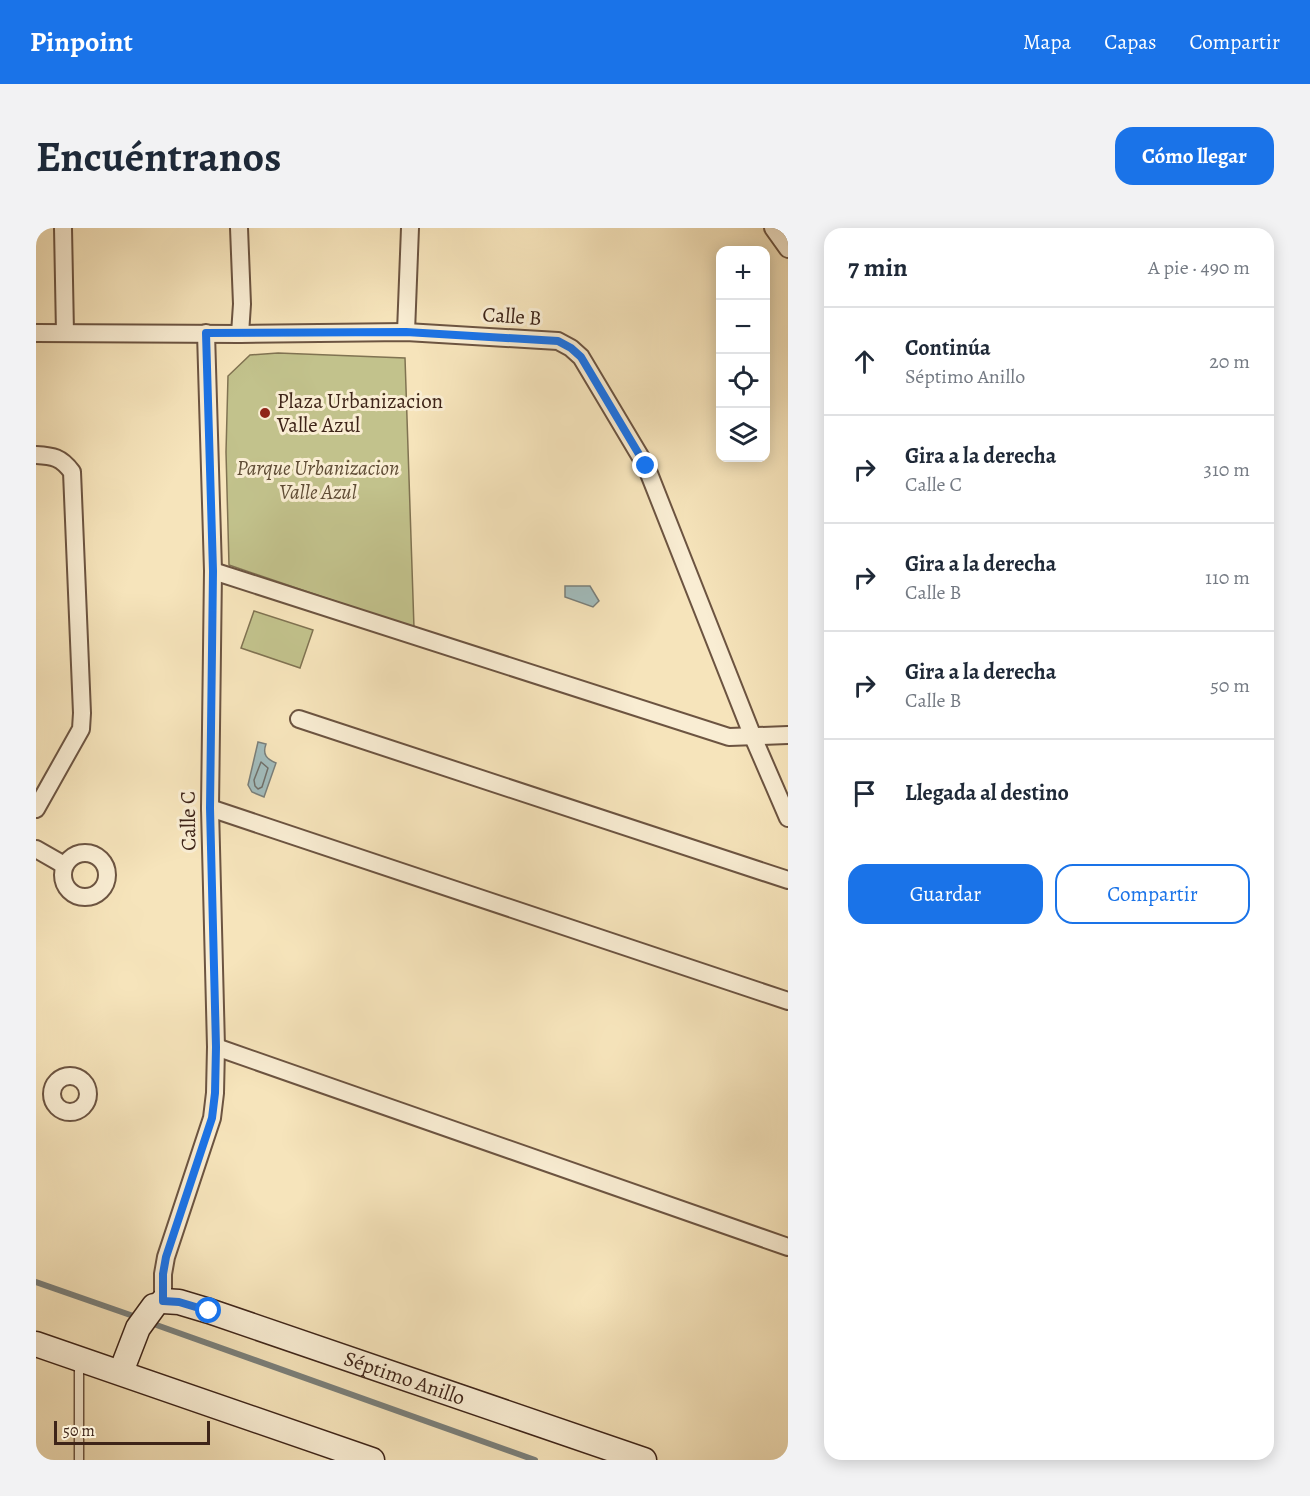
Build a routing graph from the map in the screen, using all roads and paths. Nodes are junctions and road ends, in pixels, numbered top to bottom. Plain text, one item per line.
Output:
1 (63, 228) edge
2 (239, 228) edge
3 (410, 228) edge
4 (773, 228) edge
5 (788, 249) edge
6 (406, 332) junction
7 (36, 333) edge
8 (65, 333) junction
9 (206, 333) junction
10 (240, 334) junction
11 (36, 455) edge
12 (213, 571) junction
13 (299, 719) dead end
14 (788, 735) edge
15 (753, 737) junction
16 (210, 808) junction
17 (36, 809) edge
18 (788, 818) edge
19 (36, 849) edge
20 (64, 865) dead end
21 (788, 880) edge
22 (788, 1001) edge
23 (216, 1047) junction
24 (788, 1247) edge
25 (158, 1303) junction
26 (36, 1344) edge
27 (79, 1359) junction
28 (121, 1372) junction
29 (79, 1460) edge
30 (372, 1460) edge
31 (644, 1460) edge

1 - 8 street
2 - 10 street
3 - 6 street
4 - 5 street
6 - 10 street, Calle B
6 - 15 street, Calle B
7 - 8 street, Calle B
8 - 9 street, Calle B
9 - 10 street, Calle B
9 - 12 street, Calle C
11 - 17 street
12 - 15 street
12 - 16 street, Calle C
13 - 21 street
14 - 15 street
15 - 18 street, Calle B
16 - 22 street
16 - 23 street, Calle C
19 - 20 street
23 - 24 street
23 - 25 street, Calle C
25 - 28 main road
25 - 31 main road, Séptimo Anillo
26 - 27 main road
27 - 28 main road
27 - 29 lane
28 - 30 main road

